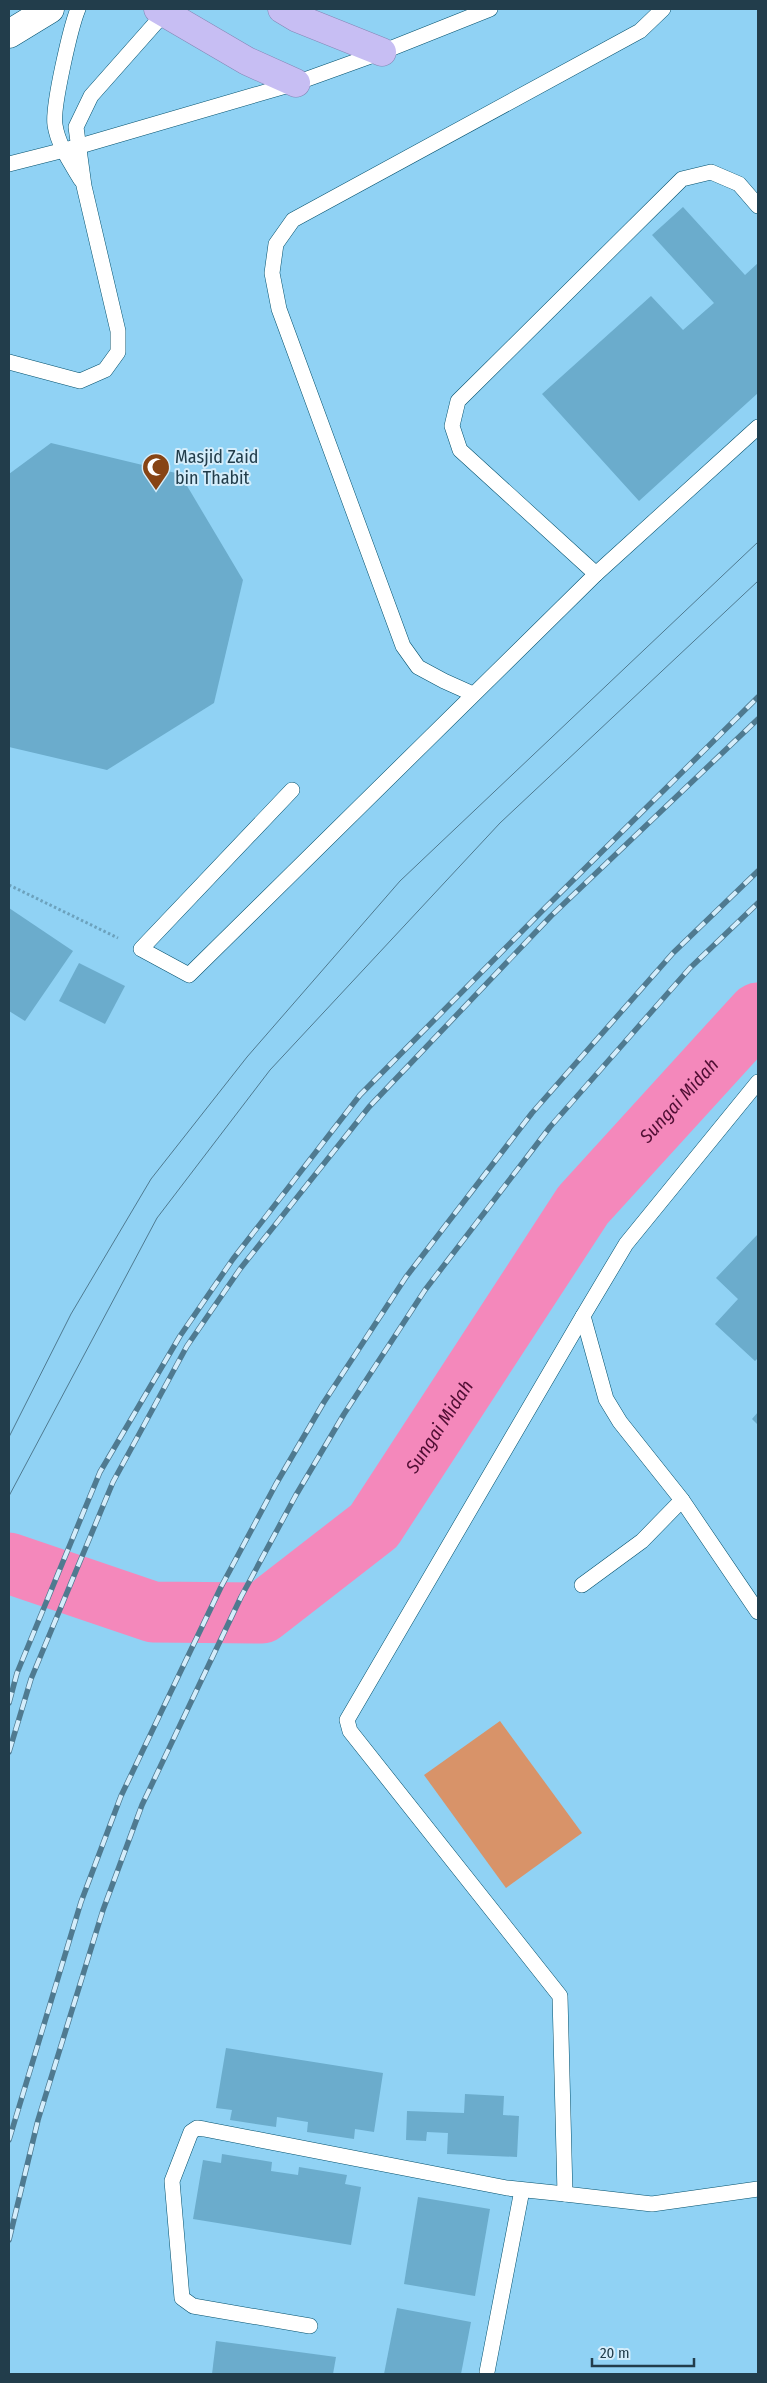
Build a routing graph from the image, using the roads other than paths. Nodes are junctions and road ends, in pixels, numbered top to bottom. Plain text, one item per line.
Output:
1 (50, 9) edge
2 (78, 9) edge
3 (282, 9) edge
4 (490, 9) edge
5 (663, 9) edge
6 (164, 10) edge
7 (9, 34) edge
8 (382, 52) junction
9 (296, 83) junction
10 (80, 146) junction
11 (64, 150) junction
12 (9, 164) edge
13 (84, 186) junction
14 (758, 206) edge
15 (9, 362) edge
16 (758, 427) edge
17 (596, 574) junction
18 (473, 694) junction
19 (292, 790) dead end
20 (758, 1082) edge
21 (583, 1316) junction
22 (682, 1500) junction
23 (582, 1585) dead end
24 (758, 1612) edge
25 (758, 2189) edge
26 (522, 2190) junction
27 (565, 2194) junction
28 (310, 2326) dead end
29 (487, 2372) dead end

1 - 7 street
2 - 11 lane
3 - 8 highway
4 - 8 lane
5 - 18 lane
6 - 9 highway
6 - 10 lane
8 - 9 lane
9 - 10 lane
10 - 11 lane
10 - 13 lane
11 - 12 lane
11 - 13 lane
13 - 15 lane
14 - 17 lane
16 - 17 lane
17 - 18 lane
18 - 19 lane
20 - 21 lane
21 - 22 lane
21 - 27 lane
22 - 23 lane
22 - 24 lane
25 - 27 lane
26 - 27 lane
26 - 28 lane
26 - 29 lane

